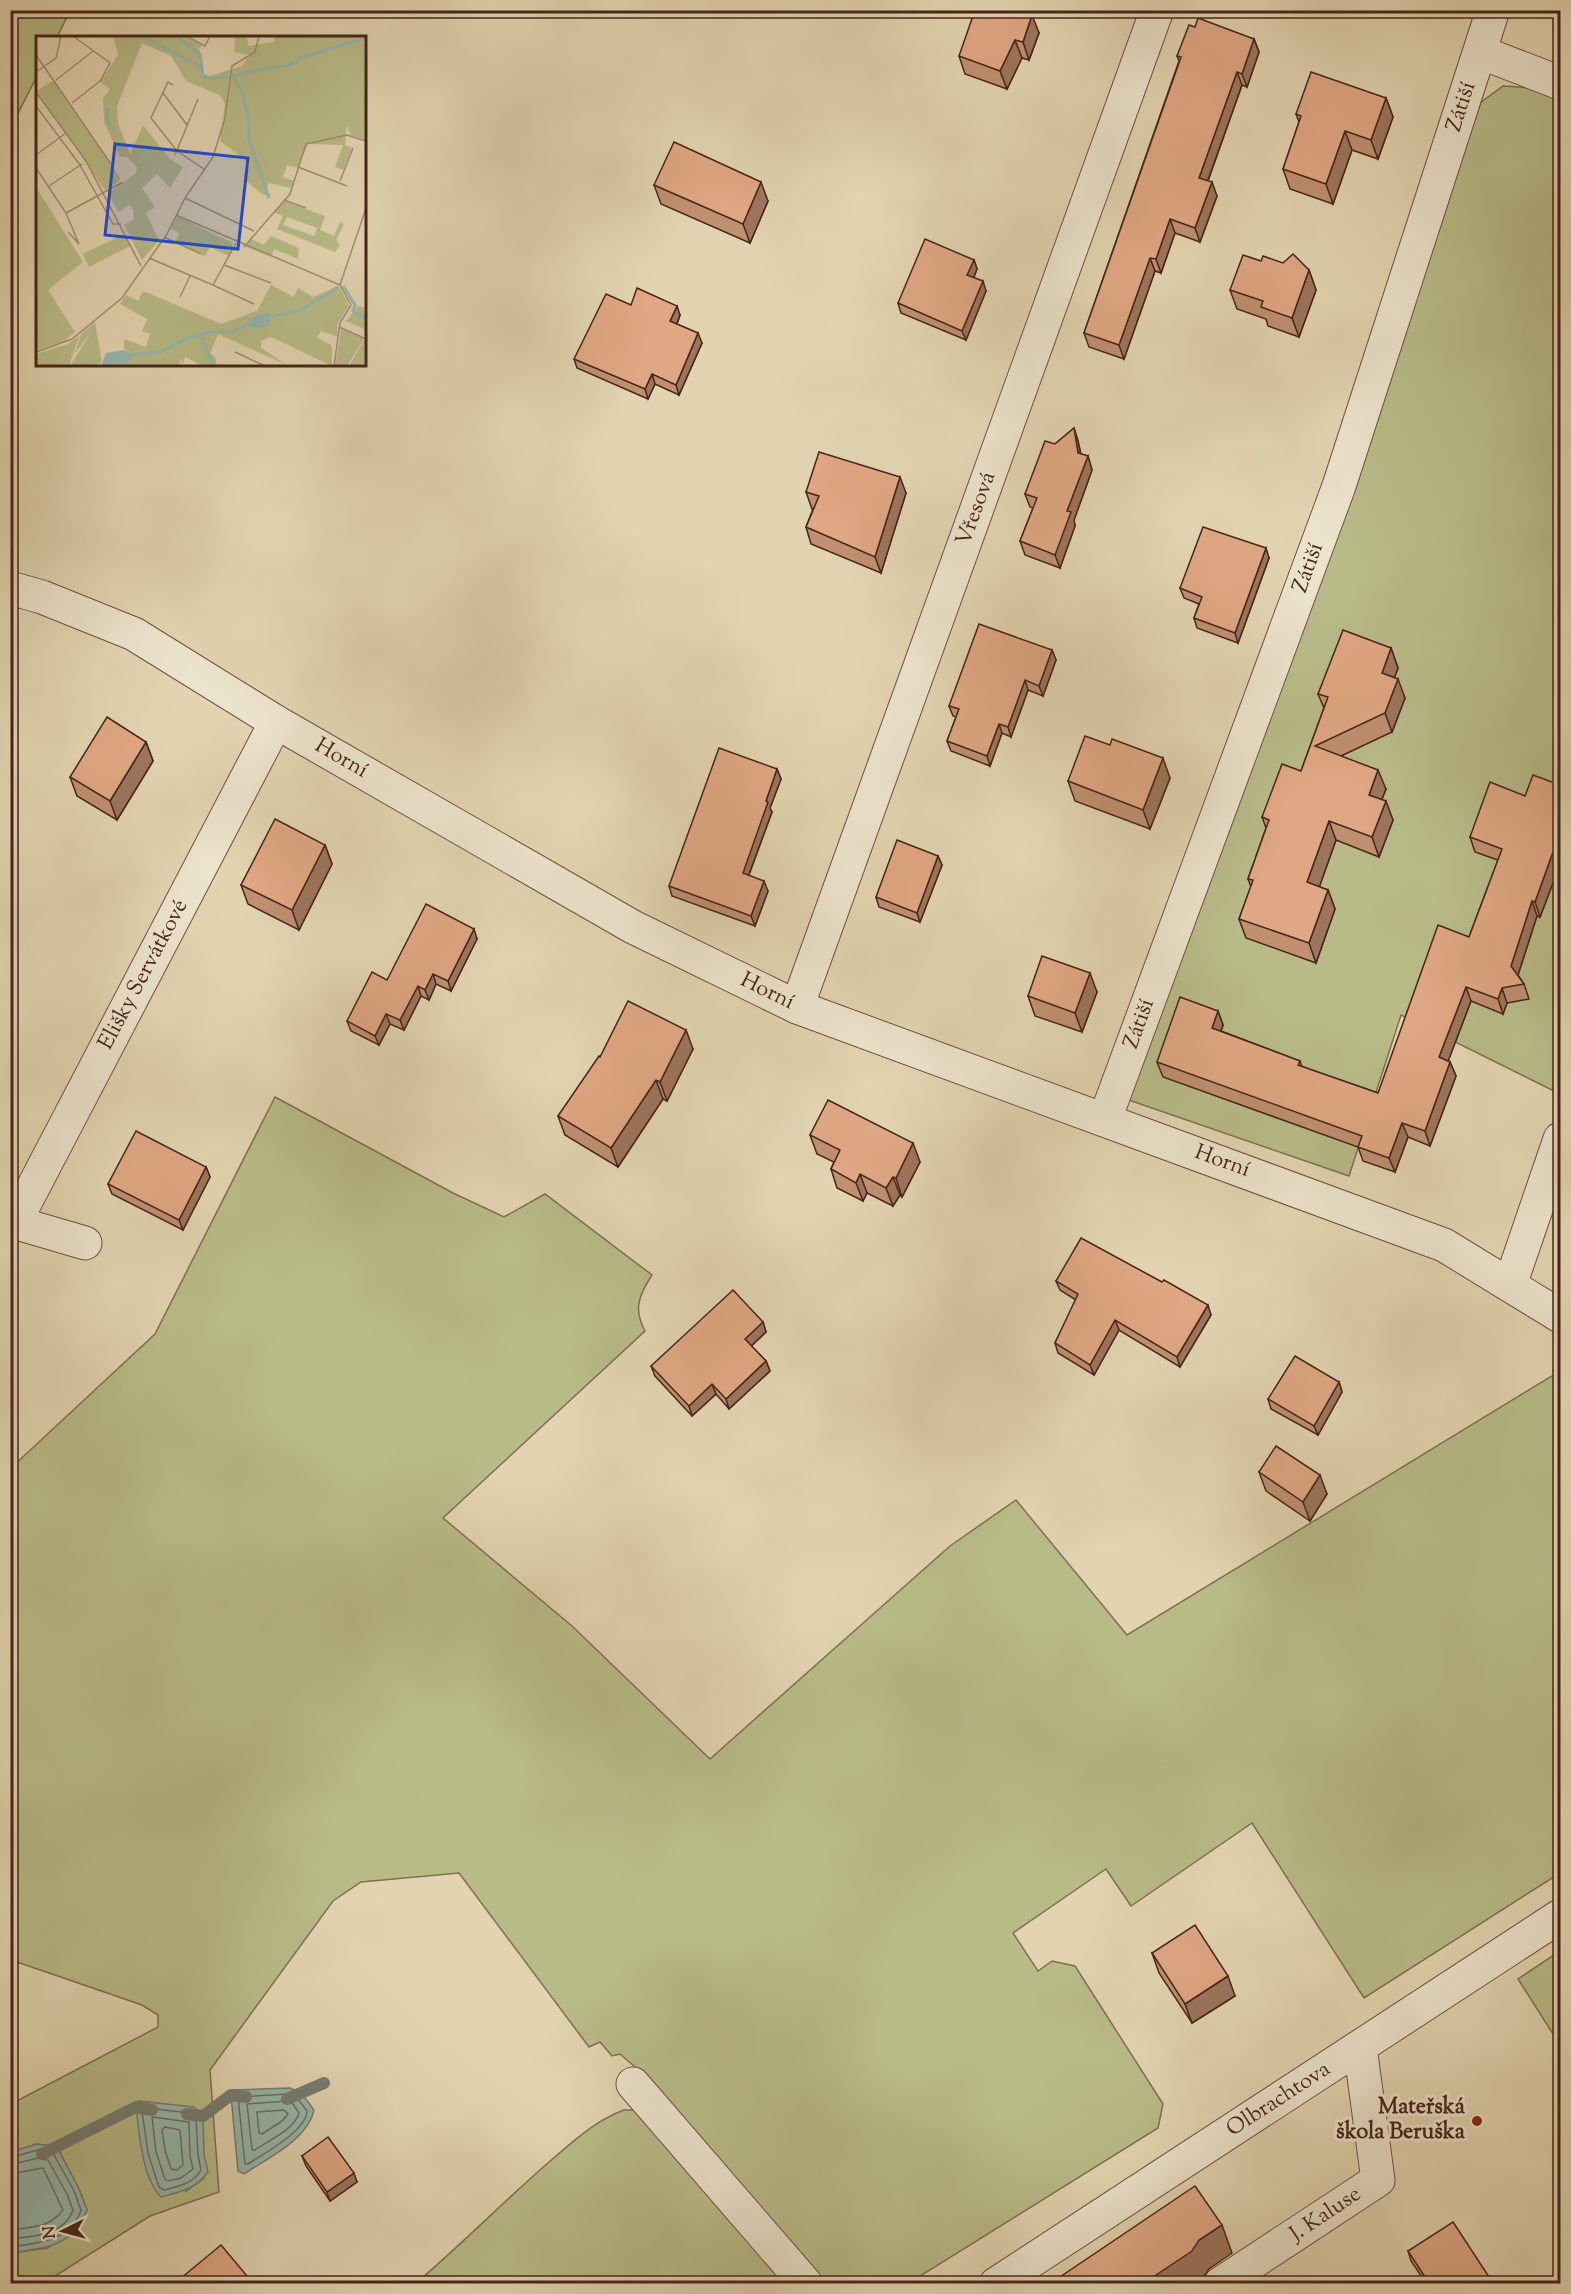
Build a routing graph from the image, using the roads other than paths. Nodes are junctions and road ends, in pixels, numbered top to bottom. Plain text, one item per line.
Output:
1 (1157, 10) edge
2 (1493, 10) edge
3 (1480, 52) junction
4 (1560, 83) edge
5 (10, 588) edge
6 (276, 722) junction
7 (797, 1007) junction
8 (1105, 1119) junction
9 (1560, 1139) edge
10 (12, 1224) edge
11 (85, 1244) dead end
12 (1510, 1285) junction
13 (1560, 1316) edge
14 (1560, 1916) edge
15 (1360, 2047) junction
16 (633, 2084) dead end
17 (806, 2283) edge
18 (996, 2283) edge
19 (1220, 2283) edge

1 - 7 street, Vřesová
2 - 3 street, Zátiší
3 - 4 street
3 - 8 street, Zátiší
5 - 6 street, Horní
6 - 7 street, Horní
6 - 10 street, Elišky Servátkové
7 - 8 street, Horní
8 - 12 street, Horní
9 - 12 street
10 - 11 street
12 - 13 street, Horní
14 - 15 street, Olbrachtova
15 - 18 street, Olbrachtova
15 - 19 street, J. Kaluse
16 - 17 street

